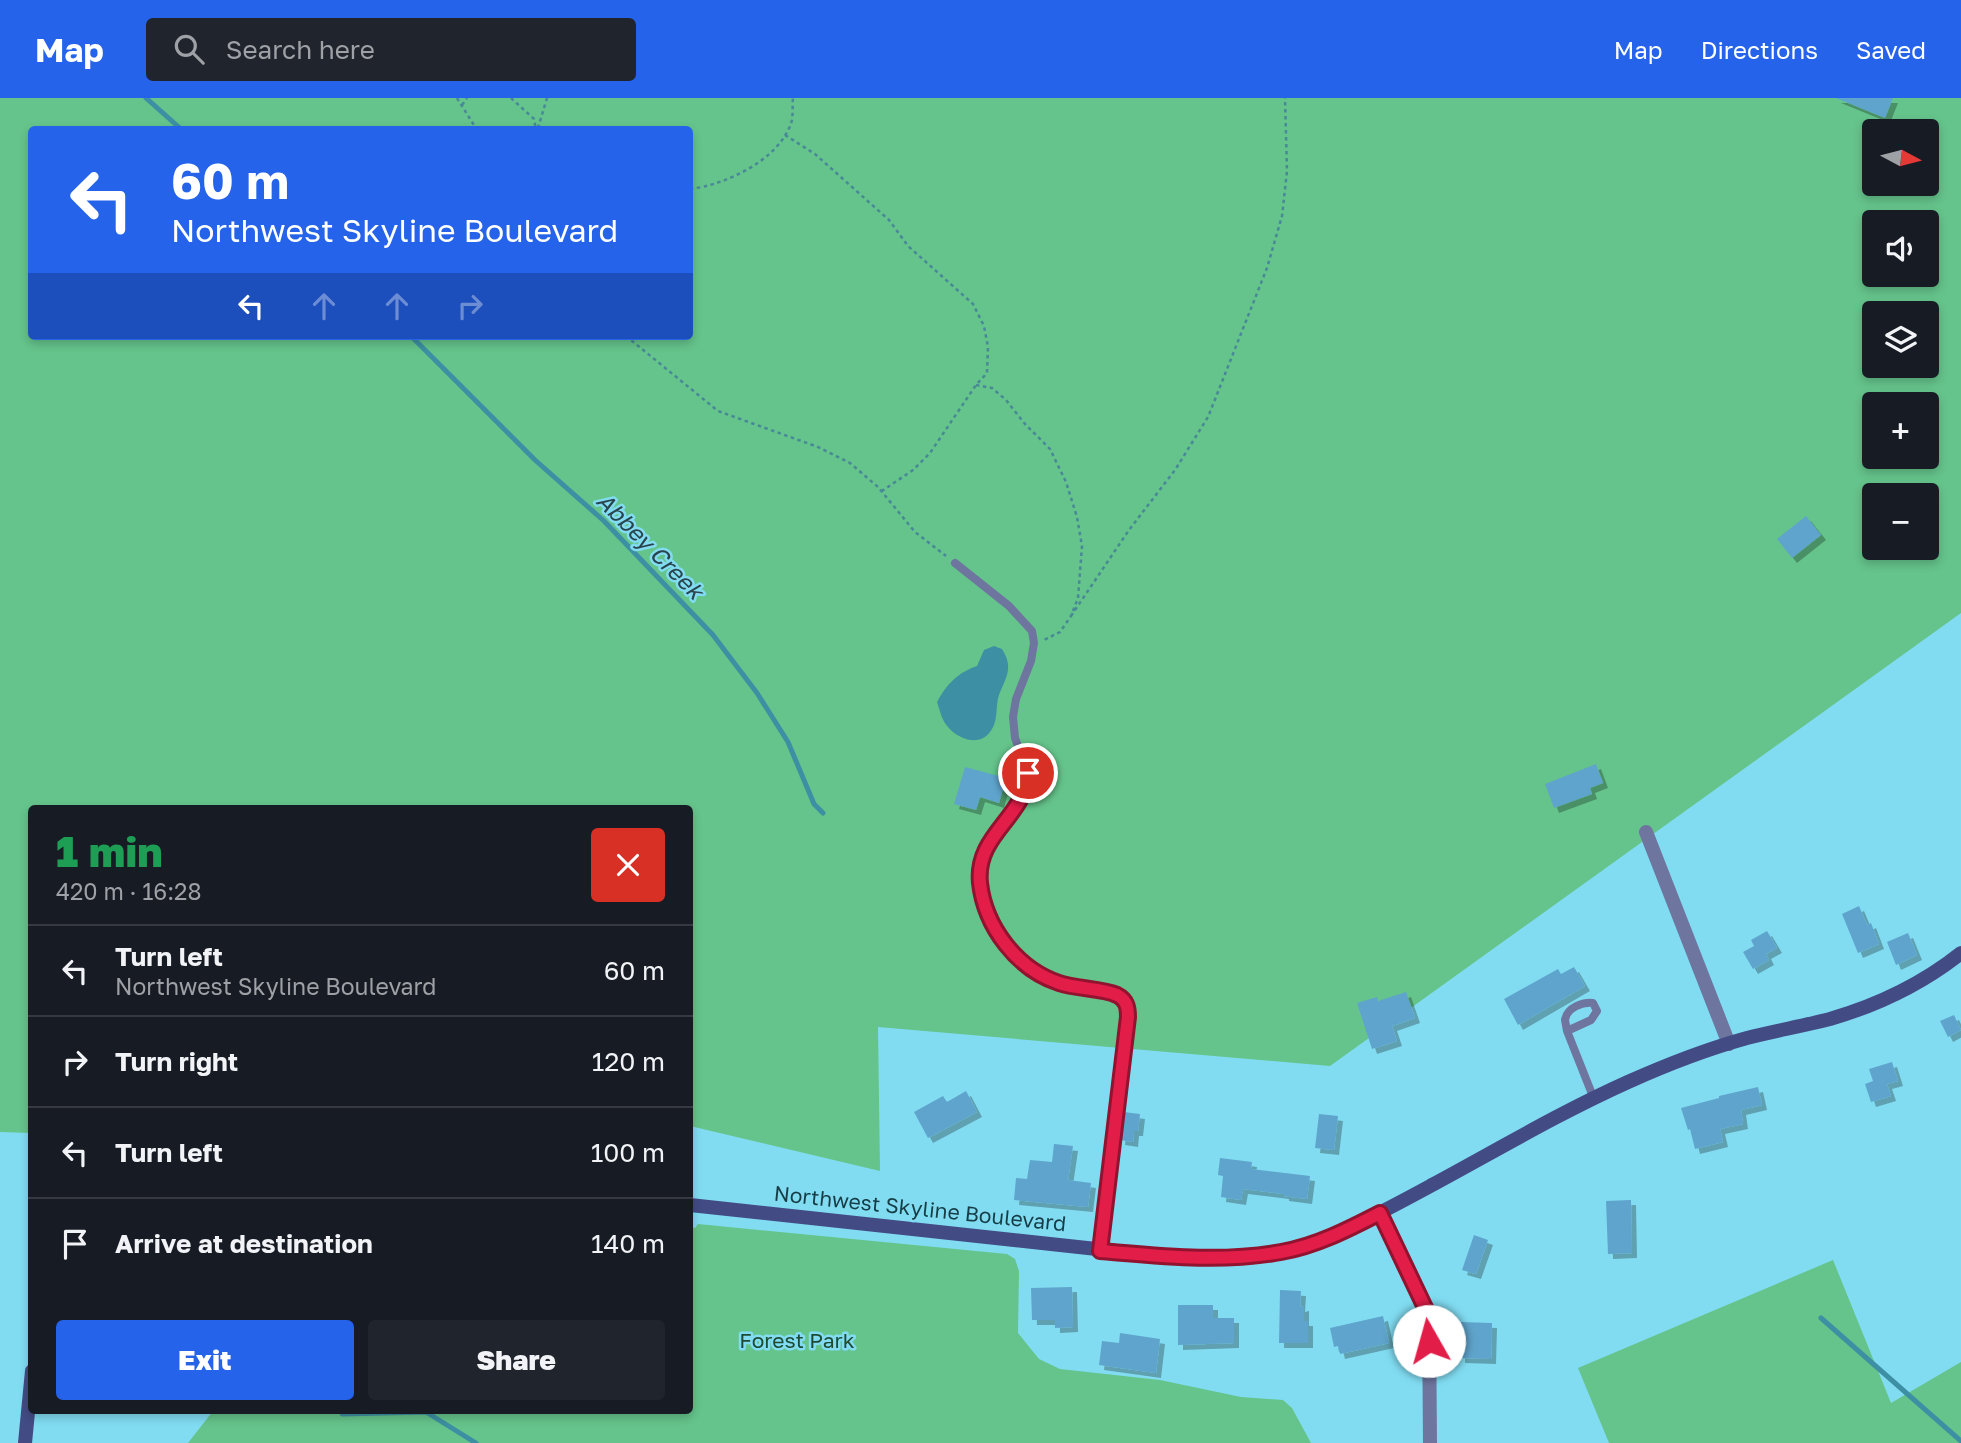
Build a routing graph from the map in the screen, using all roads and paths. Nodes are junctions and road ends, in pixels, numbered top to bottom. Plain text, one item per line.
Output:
1 (457, 98) edge
2 (467, 98) edge
3 (511, 98) edge
4 (547, 98) edge
5 (793, 98) edge
6 (1285, 98) edge
7 (462, 105) junction
8 (475, 126) edge
9 (536, 126) edge
10 (538, 126) edge
11 (785, 135) junction
12 (693, 188) edge
13 (631, 340) edge
14 (976, 385) junction
15 (881, 491) junction
16 (955, 563) joint
17 (1071, 616) junction
18 (1034, 643) junction
19 (1646, 832) dead end
20 (1961, 953) edge
21 (1567, 1031) dead end
22 (1729, 1044) junction
23 (1594, 1099) junction
24 (693, 1205) edge
25 (1380, 1213) junction
26 (1100, 1251) junction
27 (28, 1412) edge
28 (25, 1443) edge
29 (1430, 1443) edge

1 - 7 path
2 - 7 path
3 - 9 path
4 - 10 path
5 - 11 path
6 - 17 path
7 - 8 path
11 - 12 path
11 - 14 path
13 - 15 path
14 - 15 path
14 - 17 path
15 - 16 path
16 - 18 lane
17 - 18 path
18 - 26 lane
19 - 22 street
20 - 22 main road, Northwest Skyline Boulevard
21 - 23 lane
22 - 23 main road, Northwest Skyline Boulevard
23 - 25 main road, Northwest Skyline Boulevard
24 - 26 main road, Northwest Skyline Boulevard
25 - 26 main road, Northwest Skyline Boulevard
25 - 29 street
27 - 28 main road

